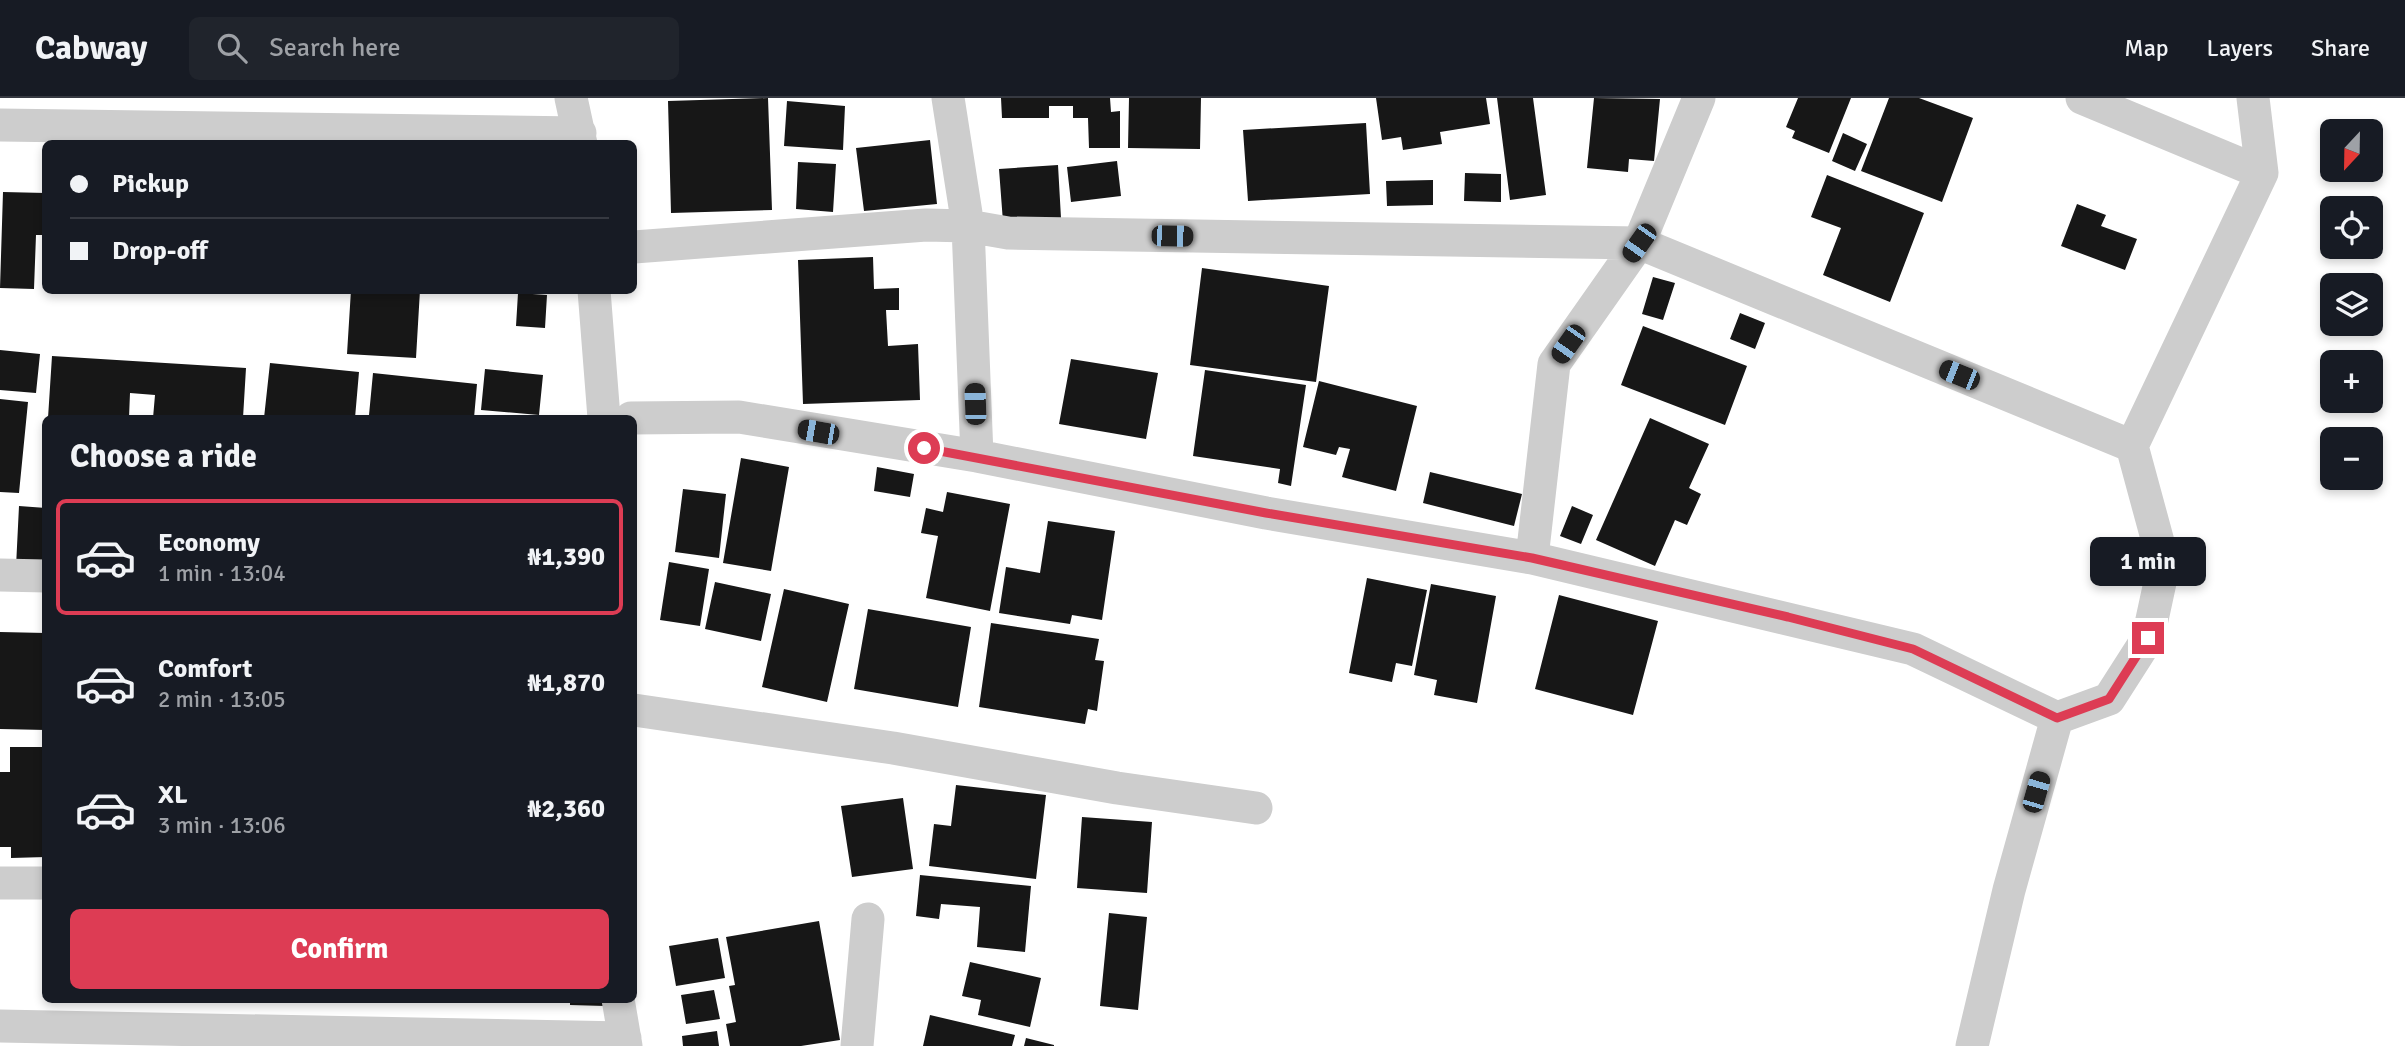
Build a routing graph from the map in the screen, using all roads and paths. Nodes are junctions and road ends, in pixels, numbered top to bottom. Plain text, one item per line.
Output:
1 (570, 98) edge
2 (948, 98) edge
3 (1699, 98) edge
4 (2082, 98) edge
5 (2253, 98) edge
6 (0, 125) edge
7 (580, 138) edge
8 (2262, 173) junction
9 (968, 226) junction
10 (1639, 243) junction
11 (637, 247) edge
12 (594, 294) edge
13 (604, 415) edge
14 (637, 418) edge
15 (2132, 446) junction
16 (977, 456) junction
17 (1532, 558) junction
18 (0, 575) edge
19 (42, 576) edge
20 (637, 710) edge
21 (2057, 718) junction
22 (1256, 808) dead end
23 (0, 883) edge
24 (42, 883) edge
25 (869, 919) dead end
26 (619, 1003) edge
27 (0, 1026) edge
28 (626, 1042) edge
29 (857, 1046) edge
30 (1972, 1046) edge

1 - 7 street
2 - 9 street
3 - 10 street
4 - 8 street
5 - 8 street
6 - 7 street
8 - 15 street
9 - 10 street
9 - 11 street
9 - 16 street
10 - 15 street
10 - 17 street
12 - 13 street
14 - 16 street
15 - 21 street
16 - 17 street
17 - 21 street
18 - 19 street
20 - 22 street
21 - 30 street
23 - 24 street
25 - 29 street
26 - 28 street
27 - 28 street

